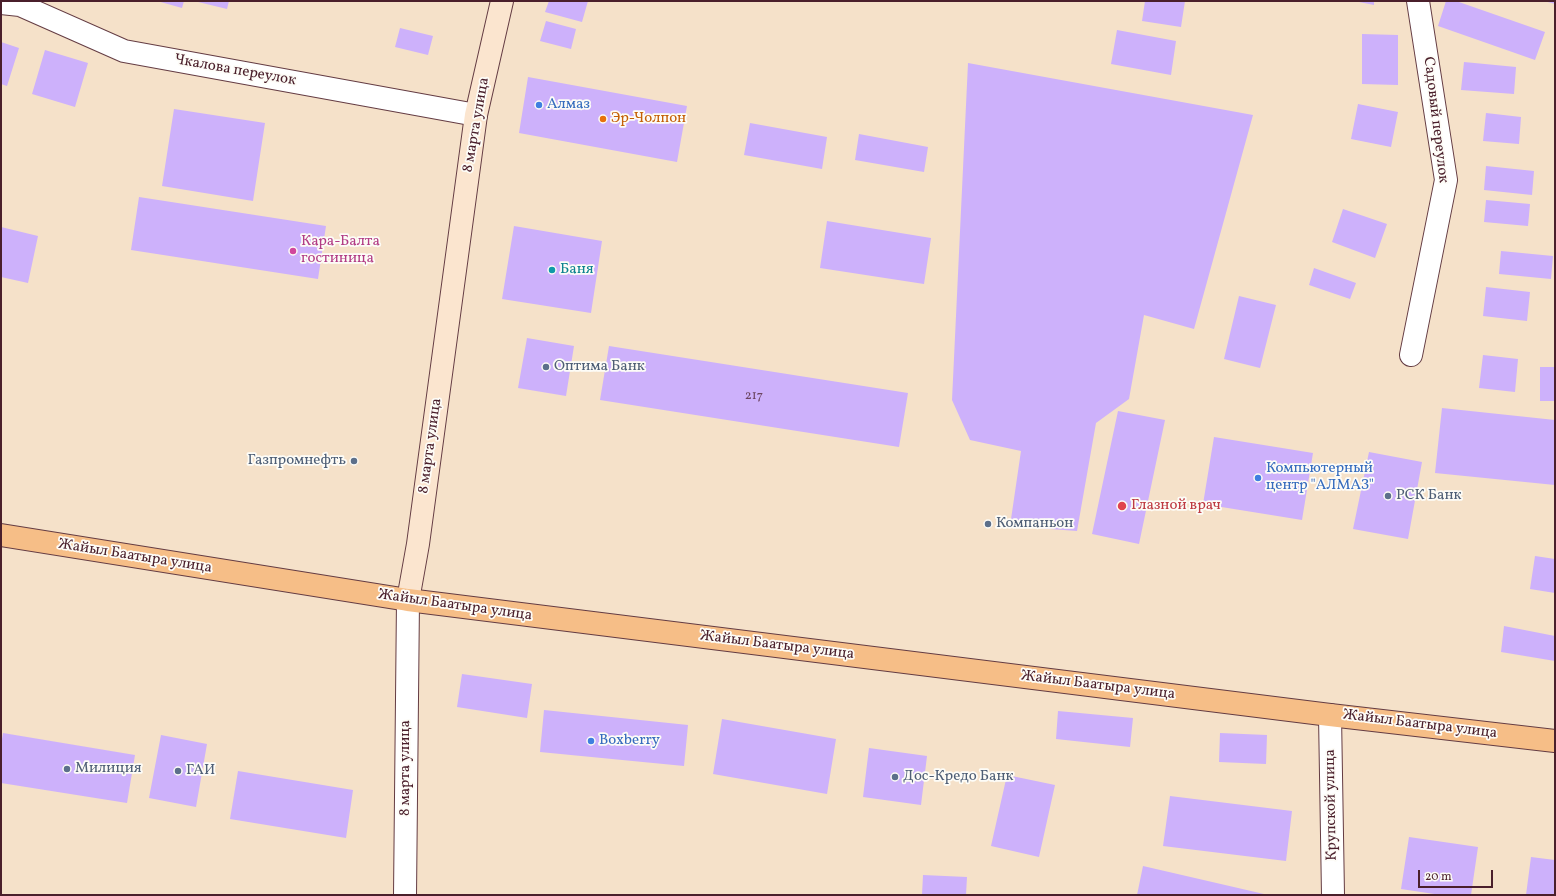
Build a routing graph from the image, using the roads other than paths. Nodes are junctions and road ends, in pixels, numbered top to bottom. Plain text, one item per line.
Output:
1 (502, 1) edge
2 (1418, 1) edge
3 (1, 3) edge
4 (476, 115) junction
5 (1411, 356) dead end
6 (1, 535) edge
7 (408, 600) junction
8 (1330, 715) junction
9 (1555, 741) edge
10 (405, 895) edge
11 (1333, 895) edge

1 - 4 street, 8 марта улица
2 - 5 street, Садовый переулок
3 - 4 street, Чкалова переулок
4 - 7 street, 8 марта улица
6 - 7 highway, Жайыл Баатыра улица
7 - 8 highway, Жайыл Баатыра улица
7 - 10 street, 8 марта улица
8 - 9 highway, Жайыл Баатыра улица
8 - 11 street, Крупской улица

